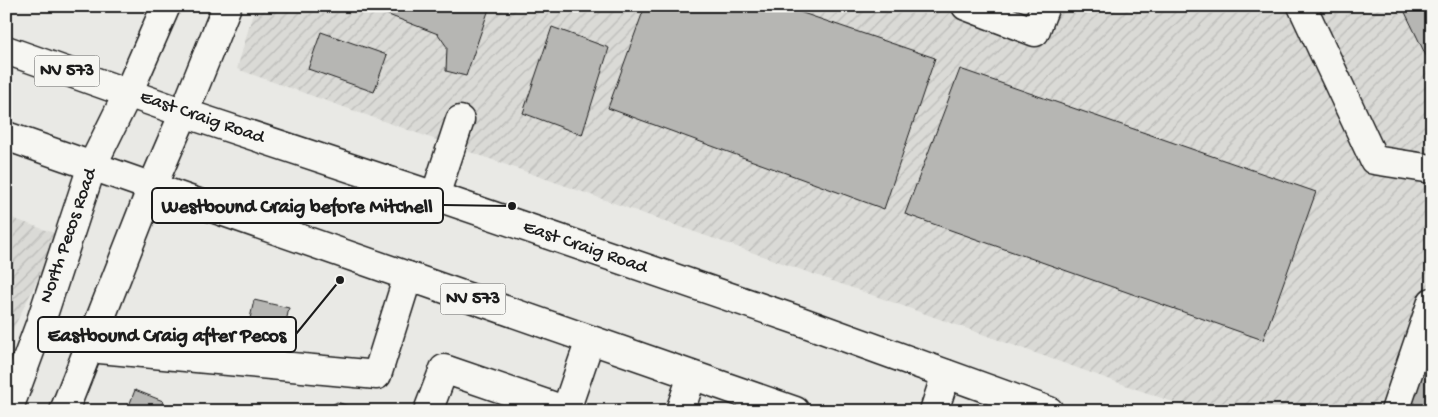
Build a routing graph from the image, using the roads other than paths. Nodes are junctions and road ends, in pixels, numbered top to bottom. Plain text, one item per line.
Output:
1 (166, 6) edge
2 (227, 6) edge
3 (966, 6) edge
4 (1044, 6) edge
5 (1302, 6) edge
6 (6, 50) edge
7 (128, 93) junction
8 (184, 113) junction
9 (460, 120) dead end
10 (6, 136) edge
11 (92, 166) junction
12 (1432, 169) edge
13 (152, 187) junction
14 (435, 196) junction
15 (408, 276) junction
16 (1432, 302) edge
17 (590, 340) junction
18 (89, 348) junction
19 (946, 374) junction
20 (692, 376) junction
21 (8, 411) edge
22 (64, 411) edge
23 (428, 411) edge
24 (566, 411) edge
25 (680, 411) edge
26 (795, 411) edge
27 (934, 411) edge
28 (1049, 411) edge
29 (1395, 411) edge

1 - 7 main road, North Pecos Road
2 - 8 main road
3 - 4 main road
5 - 12 main road
6 - 7 main road, East Craig Road / NV 573
7 - 8 main road, East Craig Road / NV 573
7 - 11 main road, North Pecos Road
8 - 13 main road
8 - 14 main road, East Craig Road / NV 573
9 - 14 main road
10 - 11 main road, NV 573
11 - 13 main road, NV 573
11 - 21 main road, North Pecos Road
13 - 15 main road, NV 573
13 - 18 main road
14 - 19 main road, East Craig Road / NV 573
15 - 17 main road, NV 573
15 - 18 main road
16 - 29 main road
17 - 20 main road, NV 573
17 - 24 main road
18 - 22 main road
19 - 27 main road
19 - 28 main road, East Craig Road / NV 573
20 - 25 main road
20 - 26 main road, NV 573
23 - 24 main road

